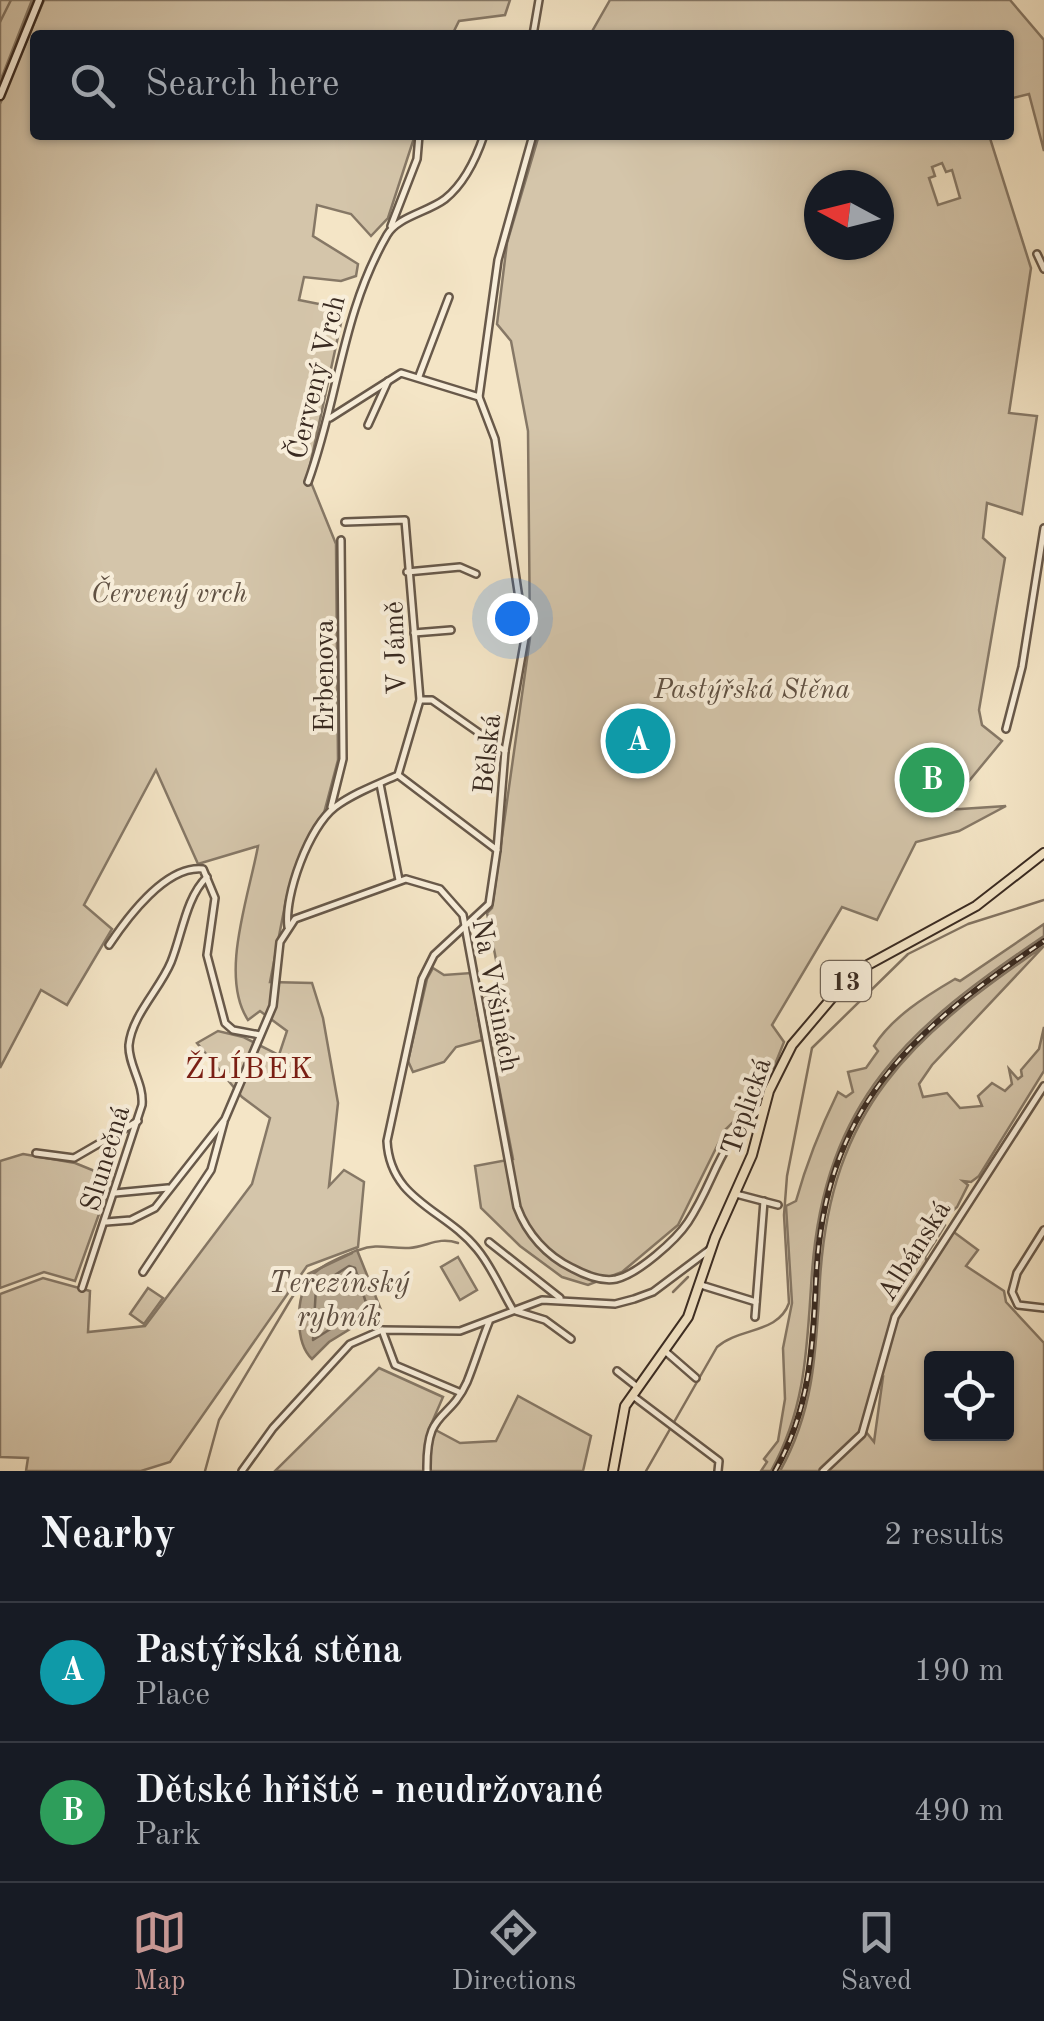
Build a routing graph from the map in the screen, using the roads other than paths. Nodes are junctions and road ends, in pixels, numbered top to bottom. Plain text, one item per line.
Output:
1 (39, 0) edge
2 (539, 0) edge
3 (534, 30) edge
4 (0, 96) edge
5 (419, 140) edge
6 (482, 140) edge
7 (533, 140) edge
8 (390, 229) junction
9 (1036, 254) dead end
10 (1044, 269) edge
11 (449, 298) dead end
12 (419, 376) junction
13 (390, 379) junction
14 (479, 398) junction
15 (330, 418) junction
16 (368, 425) dead end
17 (308, 482) dead end
18 (345, 522) dead end
19 (1044, 528) edge
20 (340, 540) dead end
21 (407, 572) junction
22 (476, 574) dead end
23 (451, 630) dead end
24 (414, 633) junction
25 (420, 700) junction
26 (1006, 729) dead end
27 (505, 752) junction
28 (398, 776) junction
29 (380, 784) junction
30 (330, 810) junction
31 (497, 850) junction
32 (1044, 854) edge
33 (207, 877) junction
34 (400, 880) junction
35 (467, 926) junction
36 (288, 927) junction
37 (109, 945) dead end
38 (258, 1038) junction
39 (1044, 1086) edge
40 (765, 1106) junction
41 (225, 1119) junction
42 (138, 1122) junction
43 (36, 1153) dead end
44 (171, 1187) junction
45 (116, 1193) junction
46 (736, 1194) junction
47 (764, 1201) junction
48 (778, 1204) dead end
49 (106, 1222) junction
50 (1044, 1230) edge
51 (488, 1242) dead end
52 (712, 1249) junction
53 (143, 1272) dead end
54 (701, 1284) junction
55 (82, 1288) dead end
56 (560, 1298) junction
57 (756, 1302) junction
58 (1044, 1308) edge
59 (513, 1310) junction
60 (755, 1317) dead end
61 (489, 1322) junction
62 (382, 1330) junction
63 (571, 1339) dead end
64 (665, 1352) junction
65 (617, 1371) dead end
66 (696, 1378) dead end
67 (634, 1390) junction
68 (459, 1392) junction
69 (242, 1471) edge
70 (427, 1471) edge
71 (613, 1471) edge
72 (718, 1471) edge
73 (823, 1471) edge

1 - 4 street
2 - 3 street
5 - 8 street, Červený Vrch
6 - 8 street
7 - 14 street, Bělská
8 - 15 street, Červený Vrch
9 - 10 street
11 - 12 street
12 - 13 street
12 - 14 street
13 - 15 street
13 - 16 street
14 - 27 street, Bělská
15 - 17 street, Červený Vrch
18 - 21 street, V Jámě
19 - 26 street
20 - 30 street, Erbenova
21 - 22 street
21 - 24 street, V Jámě
23 - 24 street
24 - 25 street, V Jámě
25 - 27 street
25 - 28 street, V Jámě
27 - 31 street, Bělská
28 - 29 street
28 - 31 street
29 - 30 street
29 - 34 street
30 - 36 street, Erbenova
31 - 35 street, Bělská
32 - 40 main road, Teplická / 13
33 - 37 street
33 - 38 street
33 - 42 street, Slunečná
34 - 35 street, Na Výšinách
34 - 36 street
35 - 40 street, Na Výšinách
35 - 59 street, Bělská
36 - 38 street
38 - 41 street
39 - 73 street, Albánská
40 - 46 main road, Teplická / 13
41 - 44 street
41 - 53 street
42 - 43 street
42 - 45 street, Slunečná
44 - 45 street
44 - 49 street
45 - 49 street, Slunečná
46 - 47 street
46 - 52 main road, Teplická / 13
47 - 48 street
47 - 57 street
49 - 55 street, Slunečná
50 - 58 street
51 - 56 street
52 - 54 main road, Teplická / 13
52 - 56 street
54 - 57 street
54 - 64 main road, Teplická / 13
56 - 59 street
57 - 60 street
59 - 61 street
59 - 63 street
61 - 62 street
61 - 68 street
62 - 68 street
62 - 69 street
64 - 66 street
64 - 67 main road, Teplická / 13
65 - 67 street
67 - 71 main road, Teplická / 13
67 - 72 street
68 - 70 street

